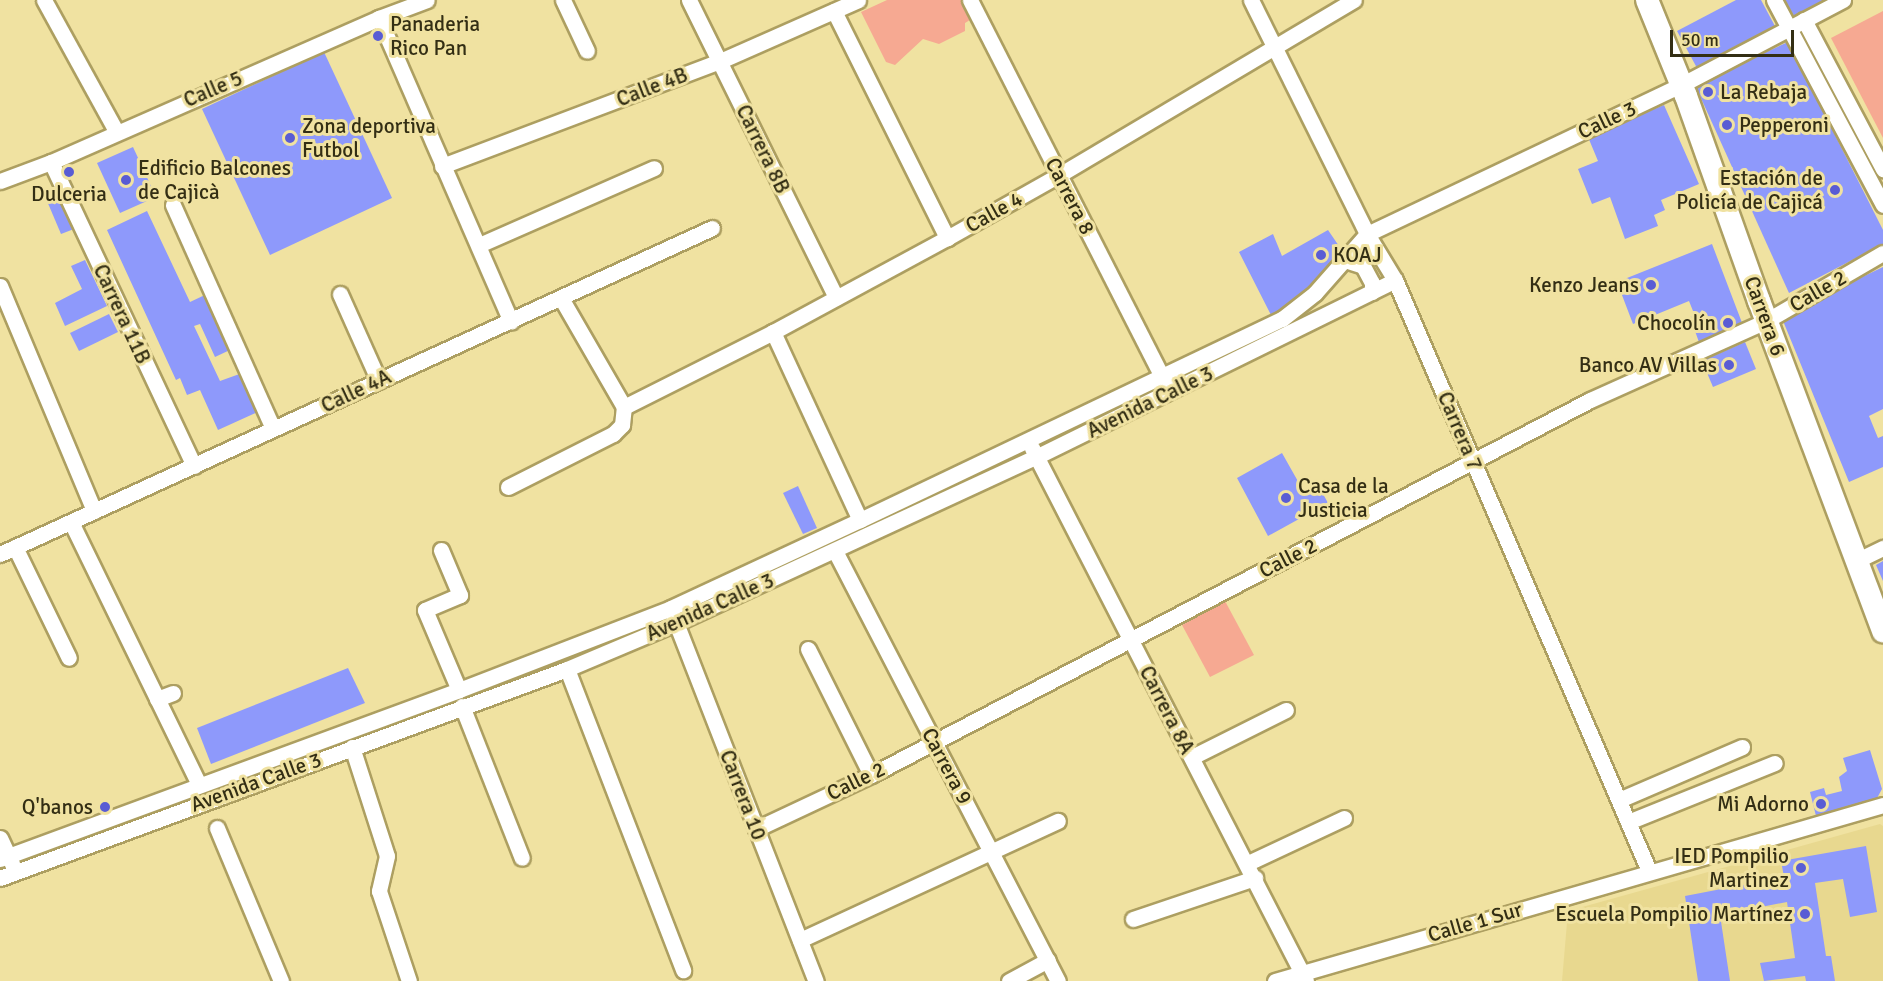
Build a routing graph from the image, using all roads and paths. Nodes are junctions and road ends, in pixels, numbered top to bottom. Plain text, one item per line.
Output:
1 (44, 0) edge
2 (427, 0) edge
3 (563, 0) edge
4 (689, 0) edge
5 (858, 0) edge
6 (970, 0) edge
7 (1251, 0) edge
8 (1354, 0) edge
9 (1647, 0) edge
10 (1774, 0) edge
11 (1843, 0) edge
12 (834, 11) junction
13 (379, 18) junction
14 (1804, 20) junction
15 (1789, 28) junction
16 (1273, 49) junction
17 (587, 51) dead end
18 (720, 61) junction
19 (1682, 85) junction
20 (116, 131) junction
21 (51, 162) junction
22 (442, 166) junction
23 (654, 168) dead end
24 (1883, 168) edge
25 (1059, 175) junction
26 (0, 181) edge
27 (173, 205) dead end
28 (1883, 205) edge
29 (712, 228) dead end
30 (1367, 234) junction
31 (947, 238) junction
32 (479, 245) junction
33 (1883, 253) edge
34 (1345, 260) junction
35 (1395, 280) junction
36 (0, 286) edge
37 (1371, 292) junction
38 (340, 294) dead end
39 (561, 298) junction
40 (836, 298) junction
41 (511, 321) junction
42 (1766, 321) junction
43 (773, 332) junction
44 (1161, 375) junction
45 (379, 381) junction
46 (1170, 392) junction
47 (624, 407) junction
48 (273, 429) junction
49 (1027, 439) junction
50 (1036, 457) junction
51 (1474, 462) junction
52 (194, 466) junction
53 (508, 487) dead end
54 (94, 511) junction
55 (860, 520) junction
56 (71, 522) junction
57 (15, 547) junction
58 (1883, 548) edge
59 (441, 550) dead end
60 (835, 552) junction
61 (0, 554) edge
62 (1858, 560) junction
63 (674, 615) junction
64 (1883, 631) edge
65 (1130, 638) junction
66 (808, 649) dead end
67 (69, 658) dead end
68 (567, 669) junction
69 (459, 690) junction
70 (173, 693) dead end
71 (157, 699) junction
72 (462, 706) junction
73 (1286, 710) dead end
74 (934, 742) junction
75 (352, 747) junction
76 (1742, 747) dead end
77 (1192, 758) junction
78 (1775, 763) dead end
79 (871, 775) junction
80 (200, 785) junction
81 (1619, 800) junction
82 (1883, 805) edge
83 (1344, 818) dead end
84 (1058, 821) dead end
85 (1628, 822) junction
86 (217, 828) dead end
87 (756, 829) junction
88 (0, 838) edge
89 (992, 853) junction
90 (4, 857) edge
91 (522, 858) dead end
92 (1248, 863) junction
93 (1650, 871) junction
94 (16, 872) junction
95 (0, 878) edge
96 (1255, 878) junction
97 (1133, 919) dead end
98 (800, 940) junction
99 (1048, 960) junction
100 (683, 970) dead end
101 (1305, 977) edge
102 (281, 981) edge
103 (409, 981) edge
104 (816, 981) edge
105 (1009, 981) edge
106 (1058, 981) edge
107 (1275, 981) edge

1 - 20 street
2 - 13 street, Calle 5
3 - 17 street
4 - 18 street, Carrera 8B
5 - 12 street, Calle 4B
6 - 25 street, Carrera 8
7 - 16 street, Carrera 7
8 - 16 street, Calle 4
9 - 19 main road, Carrera 6
10 - 15 street
11 - 14 street, Calle 3
12 - 18 street, Calle 4B
12 - 31 street
13 - 20 street, Calle 5
13 - 22 street
14 - 15 street, Calle 3
14 - 24 street
15 - 19 street, Calle 3
15 - 28 street
16 - 25 street, Calle 4
16 - 30 street, Carrera 7
18 - 22 street, Calle 4B
18 - 40 street, Carrera 8B
19 - 30 street, Calle 3
19 - 42 main road, Carrera 6
20 - 21 street, Calle 5
21 - 26 street, Calle 5
21 - 52 street, Carrera 11B
22 - 32 street
23 - 32 street
25 - 31 street, Calle 4
25 - 44 street, Carrera 8
27 - 48 street
29 - 39 street, Calle 4A
30 - 34 street, Avenida Calle 3
30 - 35 street, Carrera 7
31 - 40 street, Calle 4
32 - 41 street
33 - 42 street, Calle 2
34 - 37 street
34 - 44 street, Avenida Calle 3
35 - 37 street, Avenida Calle 3
35 - 51 street, Carrera 7
36 - 54 street
37 - 46 street, Avenida Calle 3
38 - 45 street
39 - 41 street, Calle 4A
39 - 47 street
40 - 43 street, Calle 4
41 - 45 street, Calle 4A
42 - 51 street, Calle 2
42 - 62 main road, Carrera 6
43 - 47 street, Calle 4
43 - 55 street
44 - 46 street, Carrera 8
44 - 49 street, Avenida Calle 3
45 - 48 street, Calle 4A
46 - 50 street, Avenida Calle 3
47 - 53 street
48 - 52 street, Calle 4A
49 - 50 street, Carrera 8A
49 - 55 street, Avenida Calle 3
50 - 60 street, Avenida Calle 3
50 - 65 street, Carrera 8A
51 - 65 street, Calle 2
51 - 81 street, Carrera 7
52 - 54 street, Calle 4A
54 - 56 street, Calle 4A
55 - 63 street, Avenida Calle 3
56 - 57 street, Calle 4A
56 - 71 street
57 - 61 street, Calle 4A
57 - 67 street
58 - 62 street
59 - 69 street
60 - 63 street, Avenida Calle 3
60 - 74 street, Carrera 9
62 - 64 main road, Carrera 6
63 - 68 street, Avenida Calle 3
63 - 69 street, Avenida Calle 3
63 - 87 street, Carrera 10
65 - 74 street, Calle 2
65 - 77 street, Carrera 8A
66 - 79 street
68 - 72 street, Avenida Calle 3
68 - 100 street
69 - 80 street, Avenida Calle 3
70 - 71 street
71 - 80 street
72 - 75 street, Avenida Calle 3
72 - 91 street
73 - 77 street
74 - 79 street, Calle 2
74 - 89 street, Carrera 9
75 - 94 street, Avenida Calle 3
75 - 103 street
76 - 81 street
77 - 92 street, Carrera 8A
78 - 85 street
79 - 87 street, Calle 2
80 - 90 street, Avenida Calle 3
81 - 85 street, Carrera 7
82 - 93 street, Calle 1 Sur
83 - 92 street
84 - 89 street
85 - 93 street, Carrera 7
86 - 102 street
87 - 98 street, Carrera 10
88 - 90 street
89 - 98 street
89 - 99 street, Carrera 9
90 - 94 street
92 - 96 street, Carrera 8A
93 - 101 street, Calle 1 Sur
94 - 95 street, Avenida Calle 3
96 - 97 street
96 - 101 street, Carrera 8A
98 - 104 street, Carrera 10
99 - 105 street
99 - 106 street, Carrera 9
101 - 107 street, Calle 1 Sur

